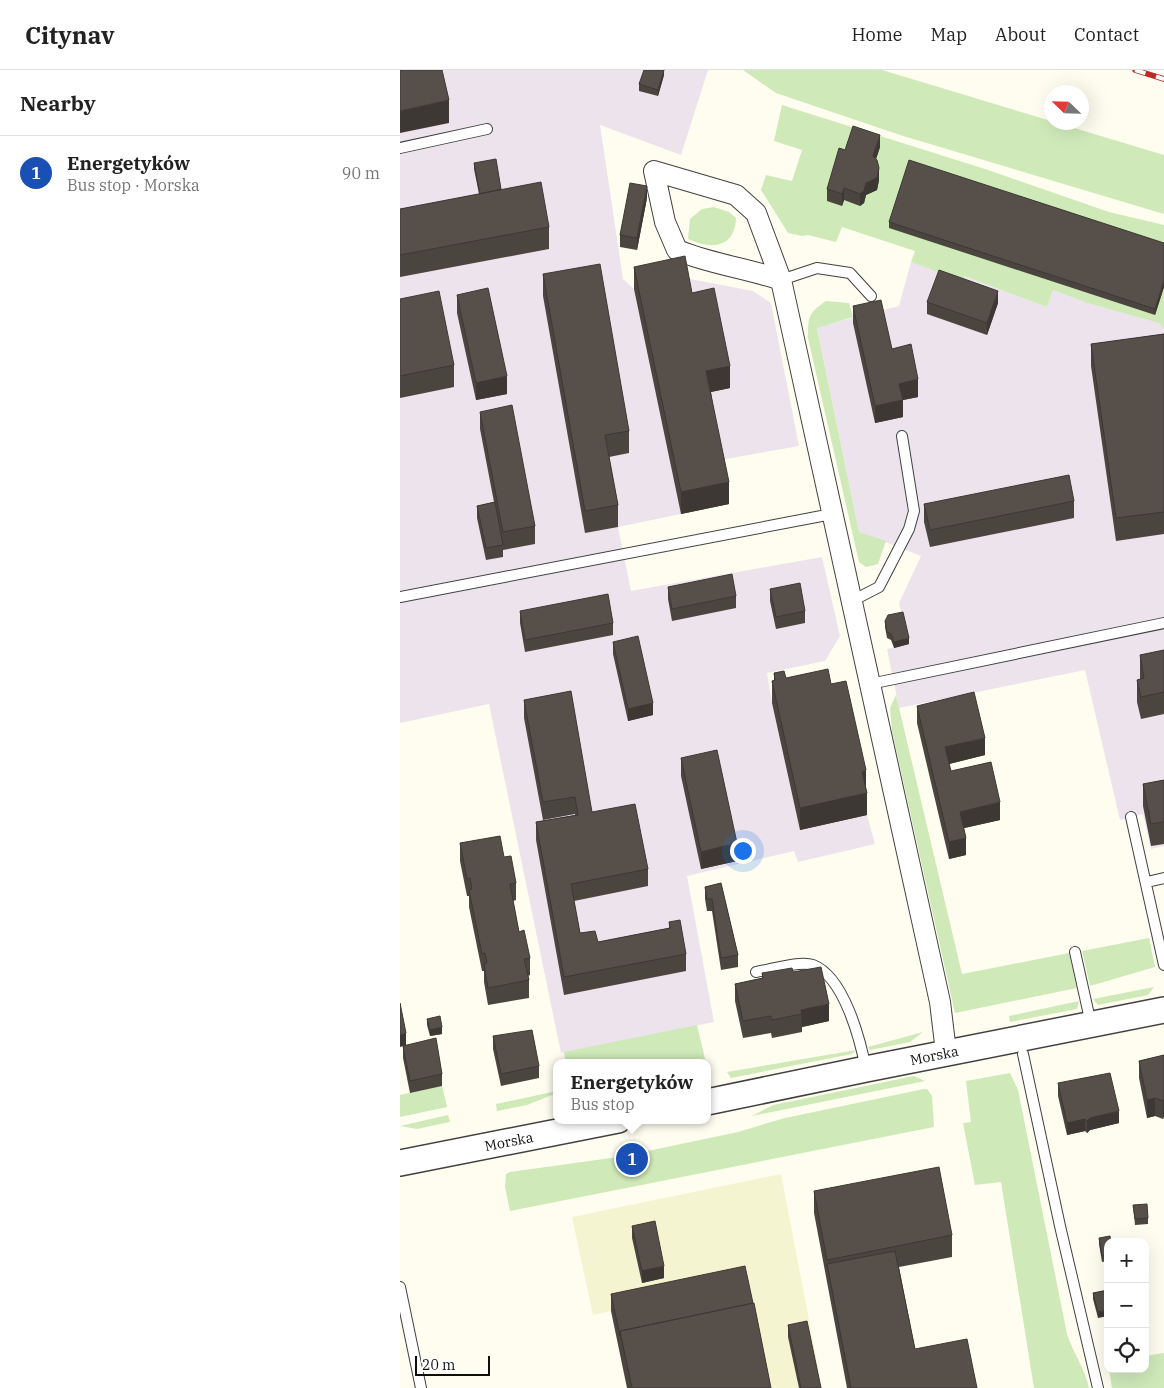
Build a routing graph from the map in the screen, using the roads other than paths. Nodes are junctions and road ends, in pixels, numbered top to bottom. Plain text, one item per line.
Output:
1 (487, 129) dead end
2 (400, 148) edge
3 (781, 280) junction
4 (871, 296) dead end
5 (902, 436) dead end
6 (832, 514) junction
7 (400, 597) edge
8 (852, 600) junction
9 (1164, 623) edge
10 (870, 684) junction
11 (1132, 817) dead end
12 (1164, 878) edge
13 (1146, 882) junction
14 (1075, 952) dead end
15 (1164, 965) edge
16 (756, 972) dead end
17 (1164, 1010) edge
18 (1091, 1024) junction
19 (946, 1052) junction
20 (1024, 1054) dead end
21 (866, 1068) junction
22 (711, 1101) edge
23 (598, 1124) edge
24 (400, 1163) edge
25 (400, 1287) edge
26 (422, 1388) edge
27 (1098, 1388) edge

1 - 2 lane
3 - 3 street
3 - 4 lane
3 - 6 street
5 - 8 lane
6 - 7 lane
6 - 8 street
8 - 10 street
9 - 10 lane
10 - 19 street
11 - 13 lane
12 - 13 lane
13 - 15 lane
14 - 18 lane
16 - 21 lane
17 - 18 street, Morska
18 - 19 street, Morska
19 - 21 street, Morska
20 - 27 lane
21 - 22 street, Morska
23 - 24 street, Morska
25 - 26 lane

